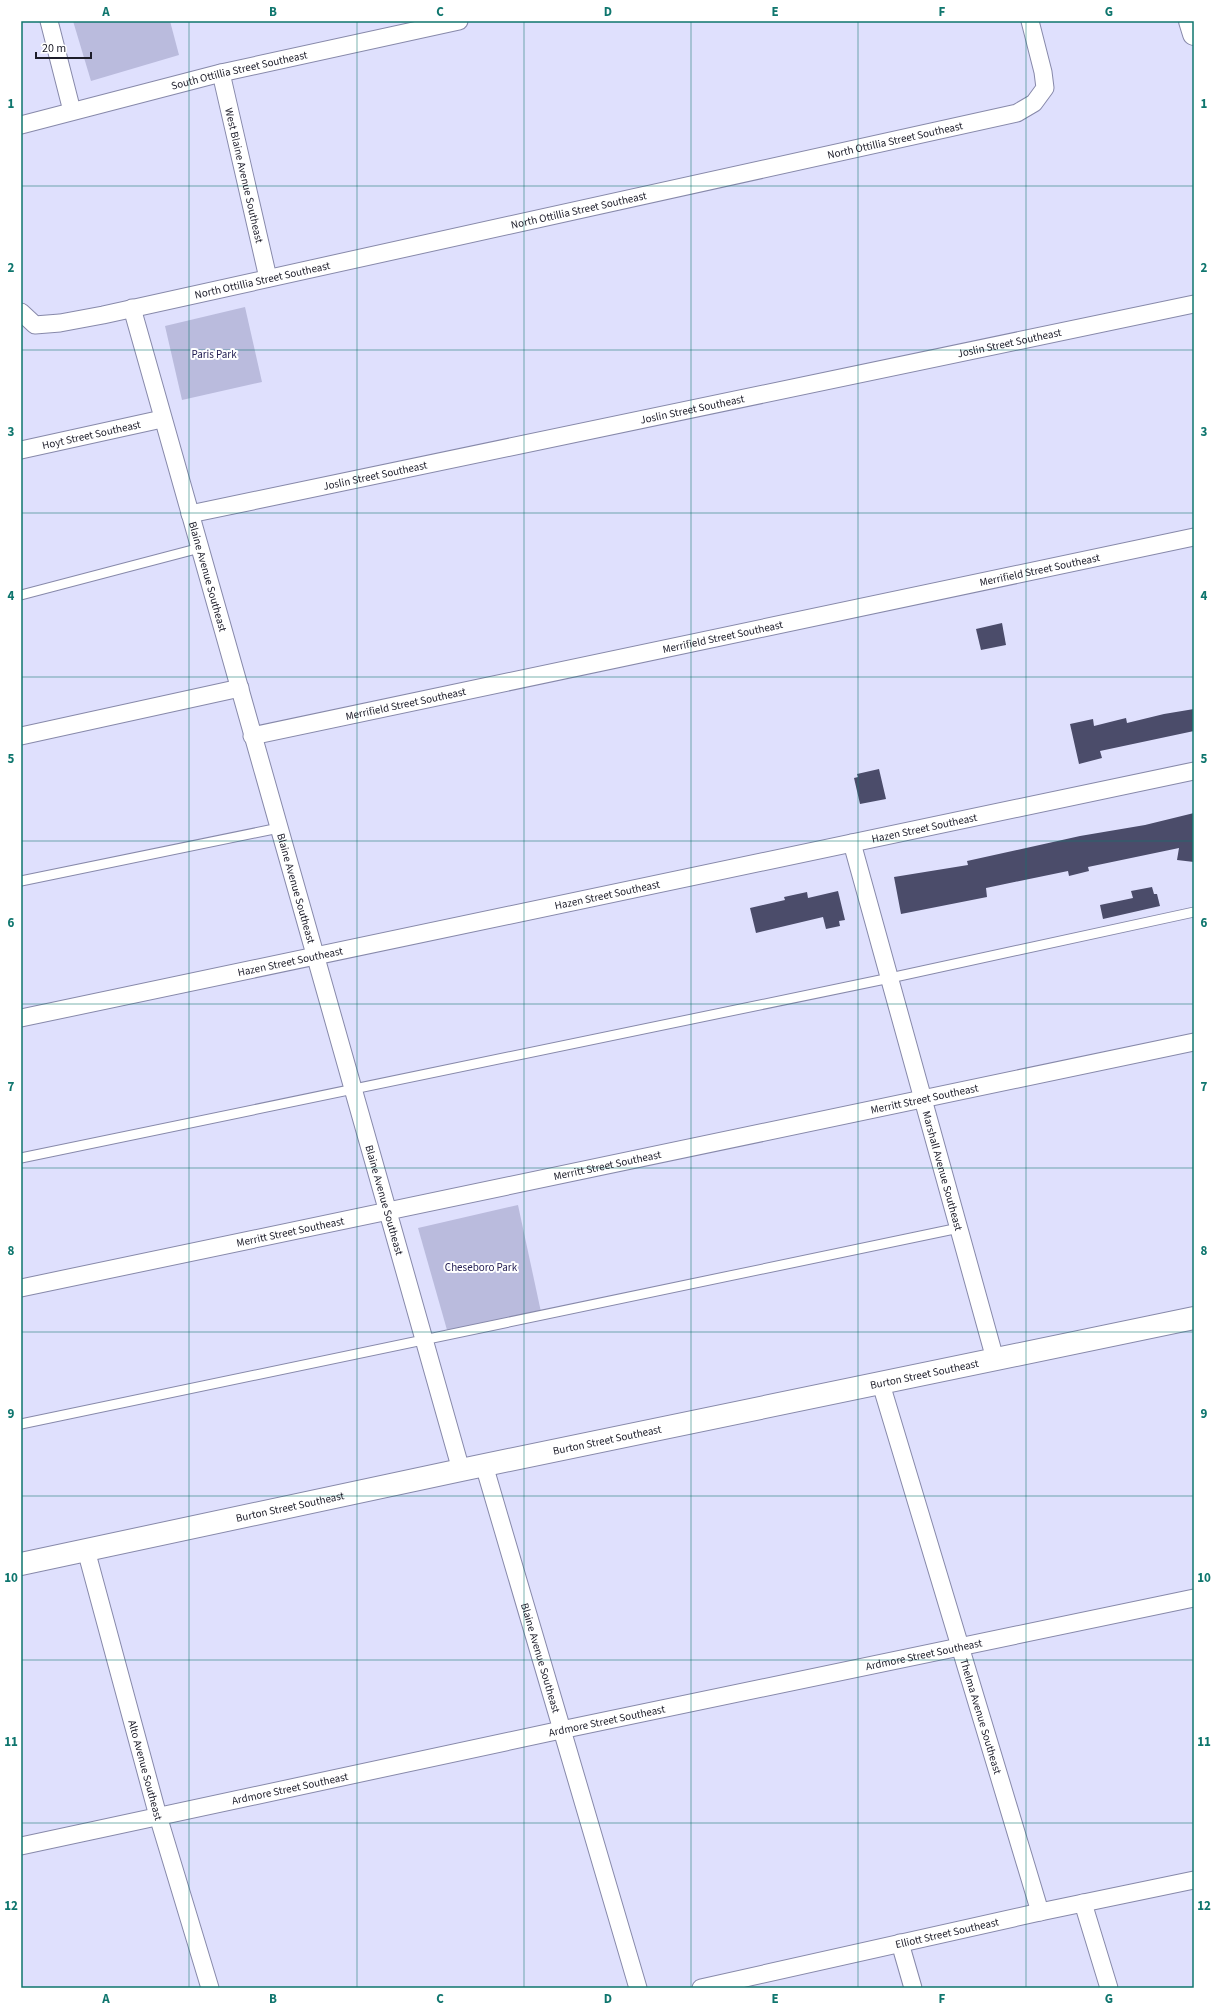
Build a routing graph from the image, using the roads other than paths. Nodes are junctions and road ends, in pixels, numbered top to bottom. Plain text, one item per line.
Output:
1 (49, 21) edge
2 (459, 21) edge
3 (1030, 21) edge
4 (1190, 21) edge
5 (1194, 34) edge
6 (221, 73) junction
7 (72, 111) junction
8 (21, 126) edge
9 (268, 278) junction
10 (1194, 304) edge
11 (132, 308) junction
12 (21, 312) edge
13 (162, 419) junction
14 (21, 450) edge
15 (190, 514) junction
16 (1194, 537) edge
17 (200, 548) junction
18 (21, 594) edge
19 (240, 688) junction
20 (21, 736) edge
21 (252, 736) junction
22 (1194, 771) edge
23 (278, 828) junction
24 (852, 843) junction
25 (21, 881) edge
26 (1194, 912) edge
27 (317, 957) junction
28 (890, 978) junction
29 (21, 1018) edge
30 (1194, 1042) edge
31 (354, 1089) junction
32 (923, 1098) junction
33 (21, 1158) edge
34 (388, 1210) junction
35 (959, 1228) junction
36 (21, 1288) edge
37 (1194, 1318) edge
38 (425, 1340) junction
39 (995, 1359) junction
40 (881, 1384) junction
41 (21, 1424) edge
42 (484, 1465) junction
43 (461, 1470) junction
44 (86, 1550) junction
45 (22, 1560) edge
46 (1194, 1598) edge
47 (959, 1647) junction
48 (561, 1730) junction
49 (158, 1816) junction
50 (21, 1846) edge
51 (1194, 1880) edge
52 (1083, 1903) junction
53 (1040, 1912) junction
54 (900, 1943) junction
55 (210, 1988) edge
56 (638, 1988) edge
57 (701, 1988) edge
58 (913, 1988) edge
59 (1108, 1988) edge

1 - 7 street
2 - 6 street, South Ottillia Street Southeast
3 - 9 street, North Ottillia Street Southeast
4 - 5 main road
6 - 7 street, South Ottillia Street Southeast
6 - 9 street, West Blaine Avenue Southeast
7 - 8 street, South Ottillia Street Southeast
9 - 11 street, North Ottillia Street Southeast
10 - 15 street, Joslin Street Southeast
11 - 12 street, North Ottillia Street Southeast
11 - 13 street, Blaine Avenue Southeast
13 - 14 street, Hoyt Street Southeast
13 - 15 street, Blaine Avenue Southeast
15 - 17 street, Blaine Avenue Southeast
16 - 21 street, Merrifield Street Southeast
17 - 18 lane
17 - 19 street, Blaine Avenue Southeast
19 - 20 street
19 - 21 street, Blaine Avenue Southeast
21 - 23 street, Blaine Avenue Southeast
22 - 24 street, Hazen Street Southeast
23 - 25 lane
23 - 27 street, Blaine Avenue Southeast
24 - 27 street, Hazen Street Southeast
24 - 28 street, Marshall Avenue Southeast
26 - 28 lane
27 - 29 street, Hazen Street Southeast
27 - 31 street, Blaine Avenue Southeast
28 - 31 lane
28 - 32 street, Marshall Avenue Southeast
30 - 32 street, Merritt Street Southeast
31 - 33 lane
31 - 34 street, Blaine Avenue Southeast
32 - 34 street, Merritt Street Southeast
32 - 35 street, Marshall Avenue Southeast
34 - 36 street, Merritt Street Southeast
34 - 38 street, Blaine Avenue Southeast
35 - 38 lane
35 - 39 street, Marshall Avenue Southeast
37 - 39 main road, Burton Street Southeast
38 - 41 lane
38 - 43 street, Blaine Avenue Southeast
39 - 40 main road, Burton Street Southeast
40 - 42 main road, Burton Street Southeast
40 - 47 street, Thelma Avenue Southeast
42 - 43 main road, Burton Street Southeast
42 - 48 street, Blaine Avenue Southeast
43 - 44 main road, Burton Street Southeast
44 - 45 main road, Burton Street Southeast
44 - 49 street, Alto Avenue Southeast
46 - 47 street, Ardmore Street Southeast
47 - 48 street, Ardmore Street Southeast
47 - 53 street, Thelma Avenue Southeast
48 - 49 street, Ardmore Street Southeast
48 - 56 street, Blaine Avenue Southeast
49 - 50 street, Ardmore Street Southeast
49 - 55 street, Alto Avenue Southeast
51 - 52 street, Elliott Street Southeast
52 - 53 street, Elliott Street Southeast
52 - 59 street
53 - 54 street, Elliott Street Southeast
54 - 57 street, Elliott Street Southeast
54 - 58 street

